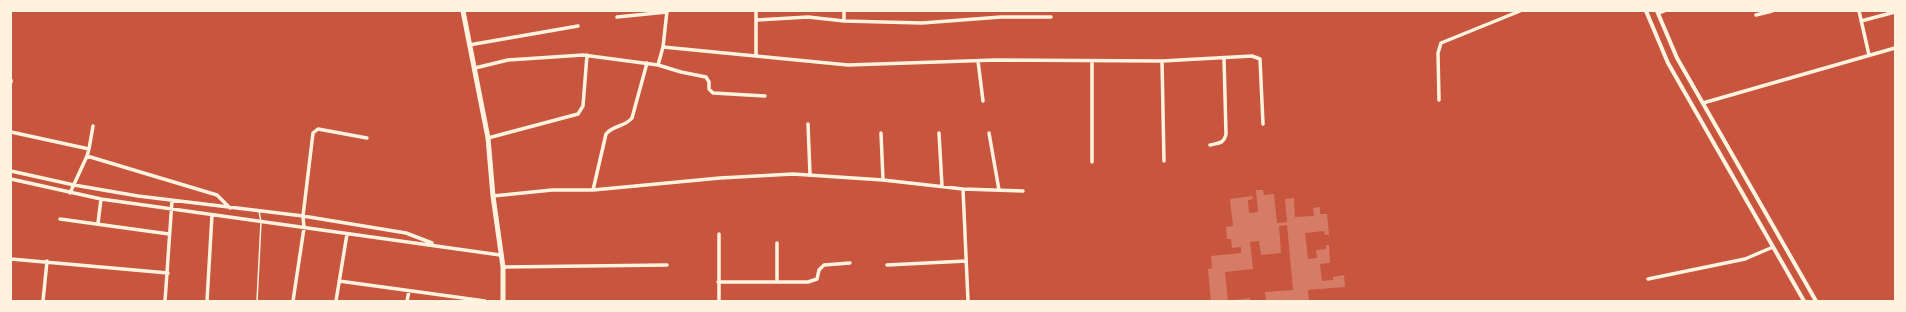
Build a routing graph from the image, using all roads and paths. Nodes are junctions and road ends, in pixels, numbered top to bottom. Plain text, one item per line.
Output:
1 (463, 11) edge
2 (756, 11) edge
3 (844, 11) edge
4 (1520, 11) edge
5 (1646, 11) edge
6 (1664, 11) edge
7 (1772, 11) edge
8 (1859, 11) edge
9 (667, 12) edge
10 (1658, 12) edge
11 (1895, 12) edge
12 (1756, 15) dead end
13 (1051, 16) dead end
14 (617, 17) dead end
15 (757, 20) junction
16 (844, 21) junction
17 (1861, 21) junction
18 (578, 26) dead end
19 (470, 45) junction
20 (663, 47) junction
21 (1895, 48) edge
22 (587, 55) junction
23 (756, 55) junction
24 (1869, 55) junction
25 (1224, 58) junction
26 (978, 61) junction
27 (1092, 61) junction
28 (1162, 61) junction
29 (647, 63) junction
30 (658, 65) junction
31 (475, 68) junction
32 (764, 96) dead end
33 (1439, 100) dead end
34 (983, 101) dead end
35 (1703, 103) junction
36 (808, 124) dead end
37 (1263, 124) dead end
38 (93, 126) dead end
39 (11, 132) edge
40 (881, 133) dead end
41 (939, 133) dead end
42 (989, 133) dead end
43 (367, 138) dead end
44 (488, 138) junction
45 (1210, 145) dead end
46 (89, 149) junction
47 (87, 156) junction
48 (1164, 161) dead end
49 (1092, 162) dead end
50 (11, 171) edge
51 (810, 174) junction
52 (11, 179) edge
53 (883, 180) junction
54 (74, 186) junction
55 (942, 186) junction
56 (963, 189) junction
57 (593, 190) junction
58 (999, 190) junction
59 (1023, 191) dead end
60 (70, 193) junction
61 (493, 196) junction
62 (101, 199) junction
63 (172, 201) junction
64 (230, 208) junction
65 (172, 209) junction
66 (259, 211) junction
67 (212, 215) junction
68 (303, 216) junction
69 (60, 219) dead end
70 (261, 222) junction
71 (98, 223) junction
72 (304, 228) junction
73 (169, 234) junction
74 (347, 234) junction
75 (719, 234) dead end
76 (777, 242) dead end
77 (436, 245) junction
78 (1773, 247) junction
79 (500, 255) junction
80 (11, 259) edge
81 (966, 260) junction
82 (47, 261) junction
83 (850, 263) dead end
84 (667, 265) dead end
85 (887, 265) dead end
86 (503, 267) junction
87 (168, 274) junction
88 (1648, 279) dead end
89 (339, 281) junction
90 (718, 282) junction
91 (778, 282) junction
92 (409, 291) junction
93 (450, 296) junction
94 (43, 301) edge
95 (165, 301) edge
96 (206, 301) edge
97 (257, 301) edge
98 (293, 301) edge
99 (336, 301) edge
100 (407, 301) edge
101 (449, 301) edge
102 (485, 301) edge
103 (503, 301) edge
104 (719, 301) edge
105 (968, 301) edge
106 (1804, 301) edge
107 (1816, 301) edge

1 - 19 main road
2 - 15 street
3 - 16 street
4 - 33 street
5 - 78 street
6 - 10 street
7 - 12 street
8 - 17 street
9 - 14 street
9 - 20 street
10 - 35 street
11 - 17 street
13 - 16 street
15 - 16 street
15 - 23 street
17 - 24 street
18 - 19 street
19 - 31 main road
20 - 23 street
20 - 30 street
21 - 24 street
22 - 29 street
22 - 31 street
22 - 44 street
23 - 26 street
24 - 35 street
25 - 28 street
25 - 37 street
25 - 45 street
26 - 27 street
26 - 34 street
27 - 28 street
27 - 49 street
28 - 48 street
29 - 30 street
29 - 57 street
30 - 32 street
31 - 44 main road
35 - 107 street
36 - 51 street
38 - 46 street
39 - 46 street
40 - 53 street
41 - 55 street
42 - 58 street
43 - 68 street
44 - 61 main road
46 - 47 street
47 - 54 street
47 - 64 street
50 - 54 street
51 - 53 street
51 - 57 street
52 - 60 street
53 - 55 street
54 - 60 street
54 - 63 street
55 - 56 street
56 - 58 street
56 - 81 street
57 - 61 street
58 - 59 street
60 - 62 street
61 - 79 main road
62 - 65 street
62 - 71 street
63 - 64 street
63 - 65 street
64 - 66 street
65 - 67 street
65 - 73 street
66 - 68 street
66 - 70 lane
67 - 70 street
67 - 96 street
68 - 72 street
68 - 77 street
69 - 71 street
70 - 72 street
70 - 97 lane
71 - 73 street
72 - 74 street
72 - 98 street
73 - 87 street
74 - 77 street
74 - 89 street
75 - 90 street
76 - 91 street
77 - 79 street
78 - 88 street
78 - 106 street
79 - 86 main road
80 - 82 street
81 - 85 street
81 - 105 street
82 - 87 street
82 - 94 street
83 - 91 street
84 - 86 street
86 - 103 main road
87 - 95 street
89 - 92 street
89 - 99 street
90 - 91 street
90 - 104 street
92 - 93 street
92 - 100 street
93 - 101 street
93 - 102 street

